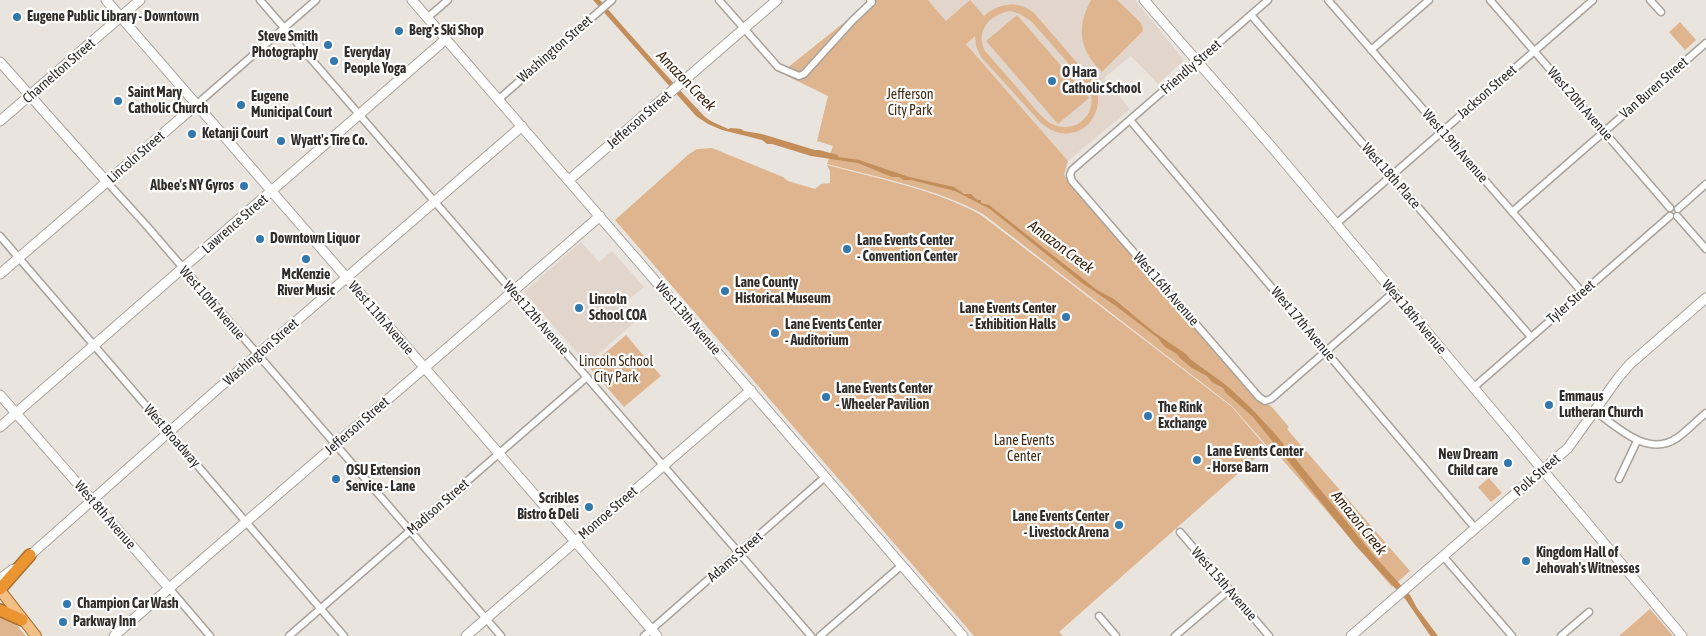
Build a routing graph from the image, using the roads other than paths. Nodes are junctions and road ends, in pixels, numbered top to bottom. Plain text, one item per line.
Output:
1 (106, 0) edge
2 (140, 0) edge
3 (260, 0) edge
4 (316, 0) edge
5 (412, 0) edge
6 (448, 0) edge
7 (719, 0) edge
8 (777, 0) edge
9 (1144, 0) edge
10 (1268, 0) edge
11 (1328, 0) edge
12 (1429, 0) edge
13 (1490, 0) edge
14 (1593, 0) edge
15 (1650, 0) edge
16 (610, 1) edge
17 (871, 1) edge
18 (1661, 12) dead end
19 (1251, 15) junction
20 (121, 17) junction
21 (427, 18) junction
22 (284, 28) junction
23 (744, 28) junction
24 (446, 39) junction
25 (1706, 43) edge
26 (1372, 50) junction
27 (1534, 52) junction
28 (1198, 61) junction
29 (0, 62) edge
30 (30, 96) junction
31 (499, 99) junction
32 (196, 105) junction
33 (360, 115) junction
34 (1130, 120) junction
35 (0, 121) edge
36 (522, 126) junction
37 (1442, 131) junction
38 (1604, 132) junction
39 (1070, 175) joint
40 (1391, 176) junction
41 (569, 180) junction
42 (107, 182) junction
43 (1706, 184) edge
44 (272, 192) junction
45 (435, 202) junction
46 (1670, 208) junction
47 (1678, 209) junction
48 (1512, 212) junction
49 (600, 216) junction
50 (1670, 216) junction
51 (1678, 216) junction
52 (1336, 224) junction
53 (0, 236) edge
54 (1706, 249) edge
55 (19, 258) junction
56 (183, 269) junction
57 (0, 274) edge
58 (347, 278) junction
59 (512, 291) junction
60 (1394, 292) junction
61 (1582, 292) junction
62 (1706, 298) edge
63 (1531, 337) junction
64 (94, 346) junction
65 (1326, 351) junction
66 (258, 355) junction
67 (424, 367) junction
68 (587, 377) junction
69 (1473, 388) junction
70 (751, 390) junction
71 (0, 395) edge
72 (1594, 412) junction
73 (1706, 413) edge
74 (16, 414) junction
75 (0, 428) edge
76 (169, 433) junction
77 (1637, 441) junction
78 (336, 444) junction
79 (499, 454) junction
80 (663, 465) junction
81 (1543, 469) junction
82 (825, 477) junction
83 (1619, 479) dead end
84 (92, 500) junction
85 (246, 522) junction
86 (1476, 528) junction
87 (410, 531) junction
88 (1180, 532) dead end
89 (575, 542) junction
90 (739, 553) junction
91 (30, 555) junction
92 (1443, 556) junction
93 (902, 565) junction
94 (0, 579) edge
95 (169, 588) junction
96 (0, 590) edge
97 (1229, 590) junction
98 (321, 609) junction
99 (0, 610) edge
100 (1589, 612) dead end
101 (1099, 616) dead end
102 (486, 618) junction
103 (22, 620) junction
104 (650, 634) edge
105 (36, 636) edge
106 (114, 636) edge
107 (210, 636) edge
108 (289, 636) edge
109 (344, 636) edge
110 (466, 636) edge
111 (502, 636) edge
112 (811, 636) edge
113 (820, 636) edge
114 (963, 636) edge
115 (1116, 636) edge
116 (1175, 636) edge
117 (1269, 636) edge
118 (1351, 636) edge
119 (1512, 636) edge
120 (1562, 636) edge
121 (1682, 636) edge

1 - 20 main road, West 11th Avenue
2 - 20 main road, Charnelton Street
3 - 22 street, West 12th Avenue
4 - 22 street, Lincoln Street
5 - 21 main road, West 13th Avenue
6 - 21 street
7 - 23 street
8 - 23 main road, Jefferson Street
9 - 28 main road, West 18th Avenue
10 - 19 street, Friendly Street
11 - 26 street, West 19th Avenue
12 - 26 street
13 - 27 street, West 20th Avenue
14 - 27 street, Jackson Street
15 - 18 street
16 - 31 street, Washington Street
17 - 23 street
19 - 28 street, Friendly Street
19 - 40 street, West 18th Place
20 - 30 main road, Charnelton Street
20 - 32 main road, West 11th Avenue
21 - 24 main road, West 13th Avenue
22 - 32 street, Lincoln Street
22 - 33 street, West 12th Avenue
23 - 41 main road, Jefferson Street
24 - 31 main road, West 13th Avenue
24 - 33 main road, Lawrence Street
25 - 38 street, Van Buren Street
26 - 37 street, West 19th Avenue
27 - 37 street, Jackson Street
27 - 38 street, West 20th Avenue
28 - 34 street, Friendly Street
28 - 52 main road, West 18th Avenue
29 - 30 main road, West 10th Avenue
30 - 35 main road, Charnelton Street
30 - 42 main road, West 10th Avenue
31 - 36 main road, West 13th Avenue
32 - 42 main road, Lincoln Street
32 - 44 main road, West 11th Avenue
33 - 44 main road, Lawrence Street
33 - 45 street, West 12th Avenue
34 - 39 street, Friendly Street
34 - 65 street, West 17th Avenue
36 - 41 main road, West 13th Avenue
36 - 45 main road, Washington Street
37 - 40 street, Jackson Street
37 - 48 street, West 19th Avenue
38 - 46 street, West 20th Avenue
38 - 48 street, Van Buren Street
39 - 65 street, West 16th Avenue
40 - 52 street, Jackson Street
40 - 63 street, West 18th Place
41 - 49 main road, West 13th Avenue
42 - 55 main road, Lincoln Street
42 - 56 street, West 10th Avenue
43 - 47 street
44 - 56 main road, Lawrence Street
44 - 58 main road, West 11th Avenue
45 - 58 main road, Washington Street
45 - 59 street, West 12th Avenue
46 - 47 street
46 - 50 street
47 - 51 street
48 - 61 street, West 19th Avenue
49 - 59 main road, Jefferson Street
49 - 70 main road, West 13th Avenue
50 - 51 street
50 - 61 street, Tyler Street
51 - 54 street
52 - 60 main road, West 18th Avenue
53 - 55 street, West Broadway
55 - 57 main road, Lincoln Street
55 - 64 street, West Broadway
56 - 64 main road, Lawrence Street
56 - 66 street, West 10th Avenue
58 - 66 main road, Washington Street
58 - 67 main road, West 11th Avenue
59 - 67 main road, Jefferson Street
59 - 68 street, West 12th Avenue
60 - 65 street
60 - 69 main road, West 18th Avenue
61 - 63 street, Tyler Street
62 - 72 main road, Polk Street
63 - 69 street, Tyler Street
64 - 74 main road, Lawrence Street
64 - 76 street, West Broadway
65 - 86 street, West 17th Avenue
66 - 76 main road, Washington Street
66 - 78 street, West 10th Avenue
67 - 78 main road, Jefferson Street
67 - 79 main road, West 11th Avenue
68 - 79 street, Madison Street
68 - 80 street, West 12th Avenue
69 - 81 main road, West 18th Avenue
70 - 80 main road, Monroe Street
70 - 82 main road, West 13th Avenue
71 - 74 main road, West 8th Avenue
72 - 77 street
72 - 81 main road, Polk Street
73 - 77 street
74 - 75 main road, Lawrence Street
74 - 84 main road, West 8th Avenue
76 - 84 main road, Washington Street
76 - 85 street, West Broadway
77 - 83 street
78 - 85 main road, Jefferson Street
78 - 87 street, West 10th Avenue
79 - 87 street, Madison Street
79 - 89 main road, West 11th Avenue
80 - 89 main road, Monroe Street
80 - 90 street, West 12th Avenue
81 - 86 main road, Polk Street
81 - 121 main road, West 18th Avenue
82 - 90 street, Adams Street
82 - 93 main road, West 13th Avenue
84 - 91 main road, Washington Street
84 - 95 main road, West 8th Avenue
85 - 95 main road, Jefferson Street
85 - 98 street, West Broadway
86 - 92 main road, Polk Street
87 - 98 street, Madison Street
87 - 102 street, West 10th Avenue
88 - 97 street, West 15th Avenue
89 - 102 main road, Monroe Street
89 - 104 main road, West 11th Avenue
90 - 104 street, Adams Street
90 - 112 street, West 12th Avenue
91 - 94 main road, Washington Street
91 - 96 highway
92 - 118 main road, Polk Street
92 - 119 street
93 - 113 street
93 - 114 main road, West 13th Avenue
95 - 106 main road, Jefferson Street
95 - 107 street, West 8th Avenue
96 - 103 main road
97 - 116 street
97 - 117 street, West 15th Avenue
98 - 108 street, Madison Street
98 - 109 street, West Broadway
99 - 103 highway
100 - 120 street
101 - 115 street
102 - 110 main road, Monroe Street
102 - 111 street, West 10th Avenue
103 - 105 main road

